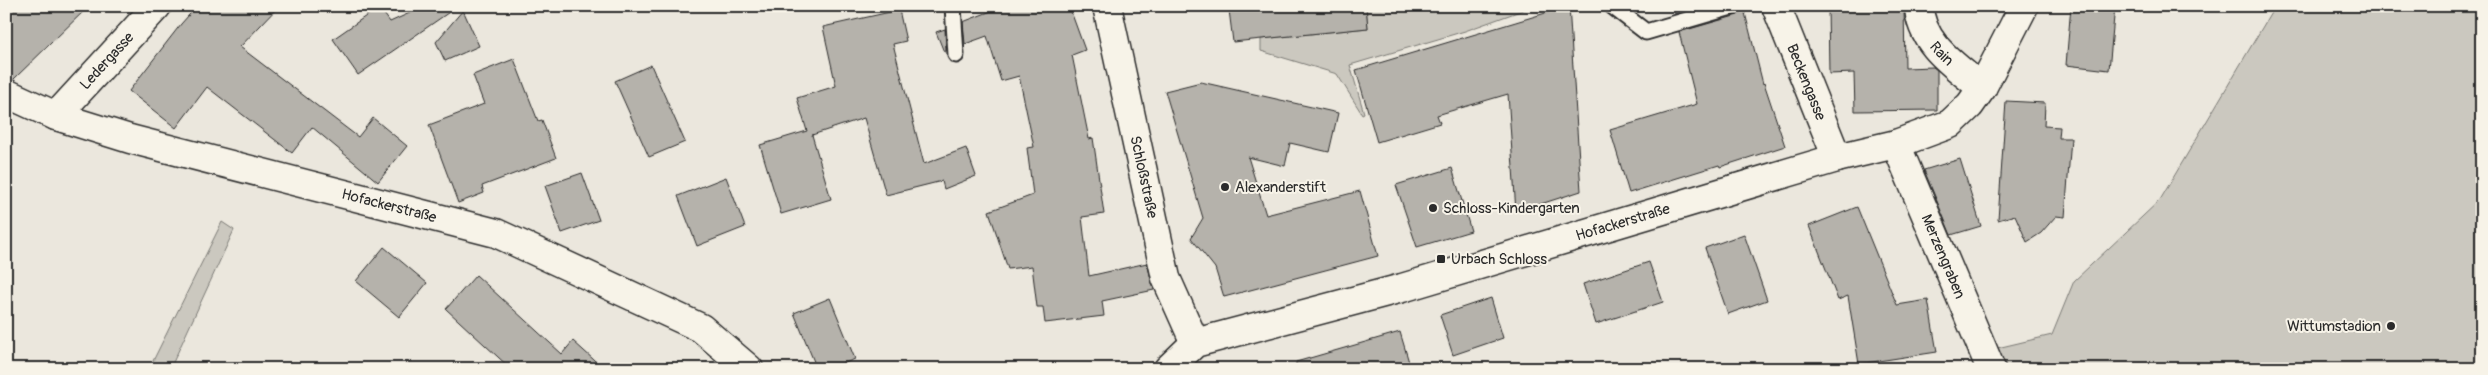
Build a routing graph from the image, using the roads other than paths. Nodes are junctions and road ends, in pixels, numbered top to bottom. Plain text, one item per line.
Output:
1 (157, 6) edge
2 (952, 6) edge
3 (1107, 6) edge
4 (1612, 6) edge
5 (1735, 6) edge
6 (1776, 6) edge
7 (1919, 6) edge
8 (2024, 6) edge
9 (956, 55) dead end
10 (1982, 88) junction
11 (6, 93) edge
12 (56, 116) junction
13 (1896, 144) junction
14 (1837, 158) junction
15 (1195, 343) junction
16 (749, 369) edge
17 (1168, 369) edge
18 (1991, 369) edge

1 - 12 street, Ledergasse
2 - 9 lane
3 - 15 street, Schloßstraße
4 - 5 lane
6 - 14 street, Beckengasse
7 - 10 street, Rain
8 - 10 street, Hofackerstraße
10 - 13 street, Hofackerstraße
11 - 12 street, Hofackerstraße
12 - 16 street, Hofackerstraße
13 - 14 street, Hofackerstraße
13 - 18 street, Merzengraben
14 - 15 street, Hofackerstraße
15 - 17 street, Hofackerstraße

